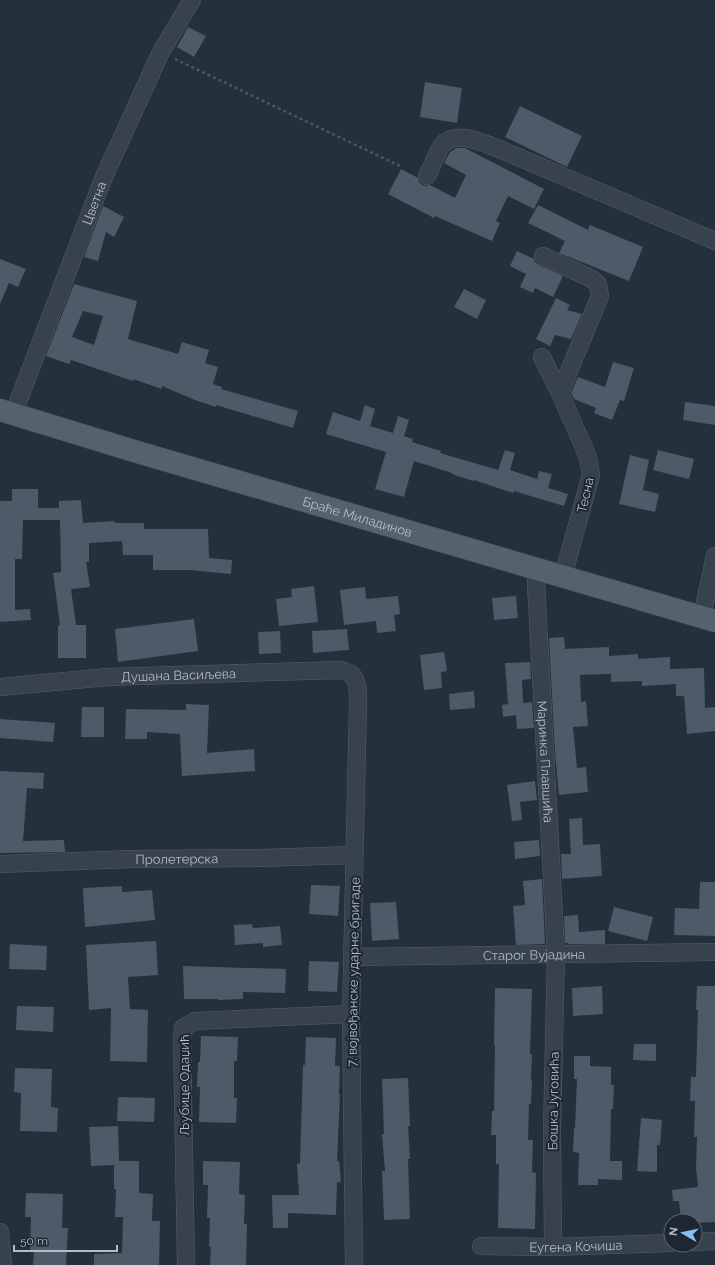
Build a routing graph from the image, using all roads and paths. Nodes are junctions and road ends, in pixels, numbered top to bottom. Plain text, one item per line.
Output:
1 (192, 0) edge
2 (162, 52) junction
3 (400, 166) dead end
4 (427, 176) dead end
5 (715, 241) edge
6 (543, 256) dead end
7 (542, 357) dead end
8 (560, 393) junction
9 (7, 413) edge
10 (715, 556) edge
11 (538, 568) junction
12 (563, 576) junction
13 (708, 618) edge
14 (355, 679) joint
15 (0, 687) edge
16 (354, 855) junction
17 (0, 864) edge
18 (715, 952) edge
19 (556, 954) junction
20 (353, 957) junction
21 (352, 1014) junction
22 (0, 1232) edge
23 (703, 1242) edge
24 (715, 1242) edge
25 (663, 1243) edge
26 (481, 1246) dead end
27 (553, 1247) junction
28 (3, 1265) edge
29 (186, 1265) edge
30 (354, 1265) edge

1 - 2 street, Цветна
2 - 3 path
2 - 9 street, Цветна
4 - 5 street
6 - 8 street
7 - 8 street, Тесна
8 - 12 street, Тесна
9 - 11 main road, Браће Миладинов
10 - 13 street
11 - 12 main road, Браће Миладинов
11 - 19 street, Маринка Плавшића
12 - 13 main road, Браће Миладинов
14 - 15 street, Душана Васиљева
14 - 16 street, 7. војвођанске ударне бригаде
16 - 17 street, Пролетерска
16 - 20 street, 7. војвођанске ударне бригаде
18 - 19 street, Старог Вујадина
19 - 20 street, Старог Вујадина
19 - 27 street, Бошка Југовића
20 - 21 street, 7. војвођанске ударне бригаде
21 - 29 street, Љубице Одаџић
21 - 30 street, 7. војвођанске ударне бригаде
22 - 28 street
23 - 24 street
25 - 27 street, Еугена Кочиша
26 - 27 street, Еугена Кочиша

